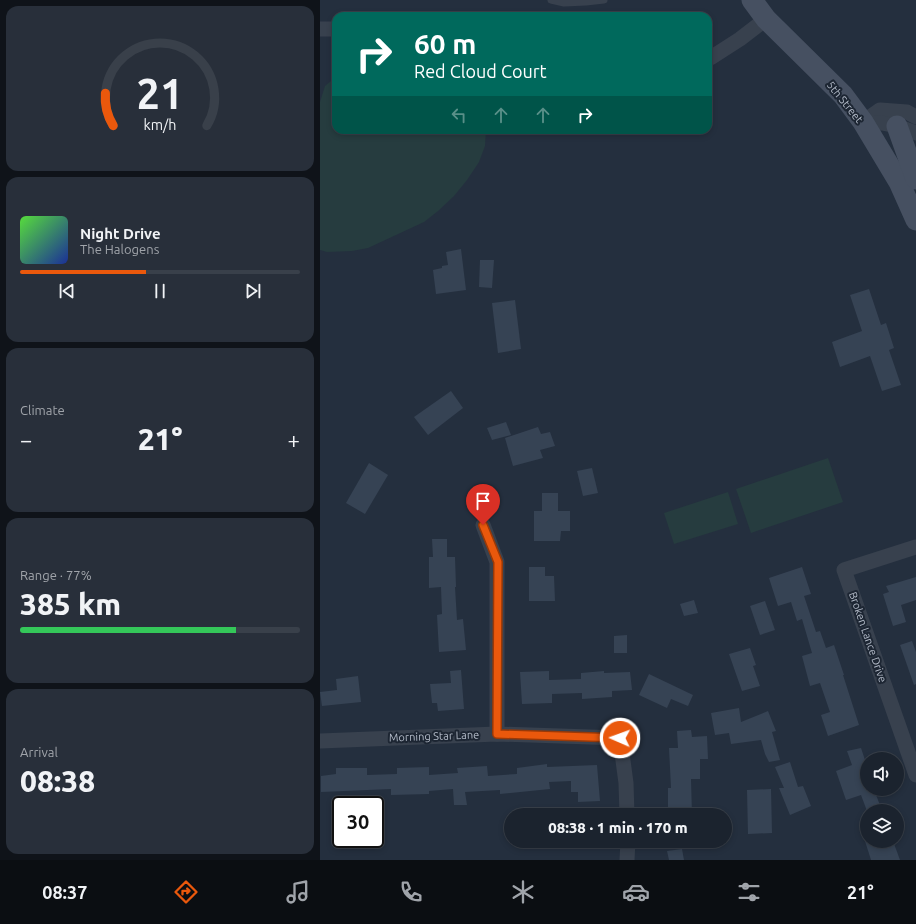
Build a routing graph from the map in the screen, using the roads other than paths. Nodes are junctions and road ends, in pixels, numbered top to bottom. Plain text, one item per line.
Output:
1 (551, 0) edge
2 (604, 0) edge
3 (752, 0) edge
4 (766, 19) junction
5 (320, 29) edge
6 (332, 29) edge
7 (712, 57) edge
8 (916, 117) edge
9 (863, 122) junction
10 (907, 130) edge
11 (916, 179) edge
12 (916, 220) edge
13 (483, 525) dead end
14 (916, 547) edge
15 (497, 734) junction
16 (320, 740) edge
17 (916, 775) edge
18 (627, 808) edge
19 (628, 848) edge
20 (628, 860) edge

1 - 2 lane
3 - 4 street, 5th Street
4 - 7 street
4 - 9 street, 5th Street
5 - 6 street
8 - 9 street
9 - 10 street
9 - 12 street, 5th Street
10 - 11 street
13 - 15 street
14 - 17 street, Broken Lance Drive
15 - 16 street, Morning Star Lane
15 - 18 street, Morning Star Lane
19 - 20 street

